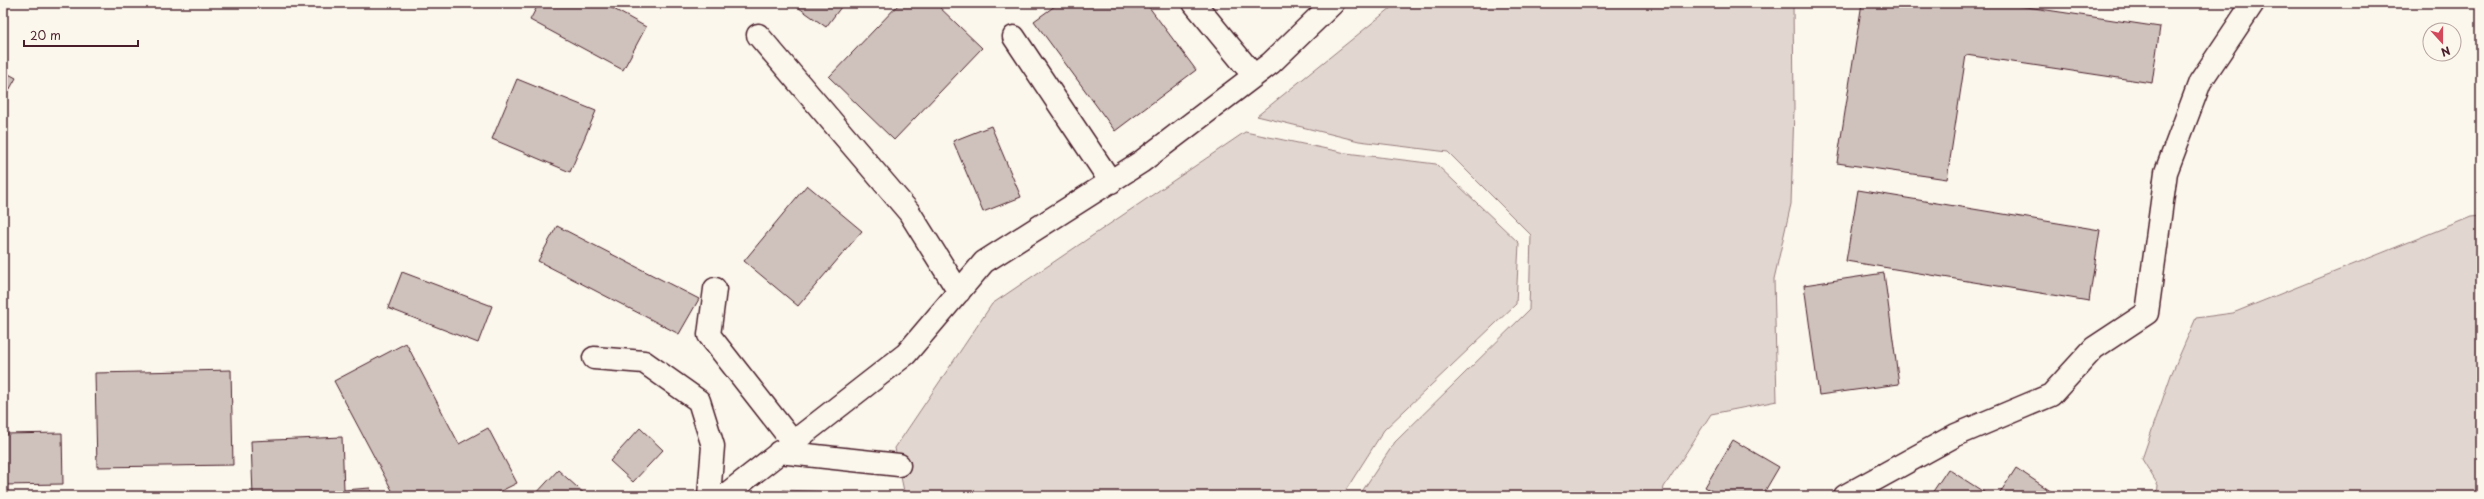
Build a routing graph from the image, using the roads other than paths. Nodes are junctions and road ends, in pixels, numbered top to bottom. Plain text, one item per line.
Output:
1 (1194, 3) edge
2 (1333, 3) edge
3 (2253, 3) edge
4 (758, 35) dead end
5 (1014, 37) dead end
6 (1254, 76) junction
7 (1111, 182) junction
8 (715, 289) dead end
9 (959, 292) junction
10 (594, 358) dead end
11 (786, 446) junction
12 (899, 465) dead end
13 (1853, 494) edge
14 (709, 496) edge
15 (724, 496) edge

1 - 6 street
2 - 6 street
3 - 13 street
4 - 9 street
5 - 7 street
6 - 7 street
7 - 9 street
8 - 11 street
9 - 11 street
10 - 14 street
11 - 12 street
11 - 15 street

